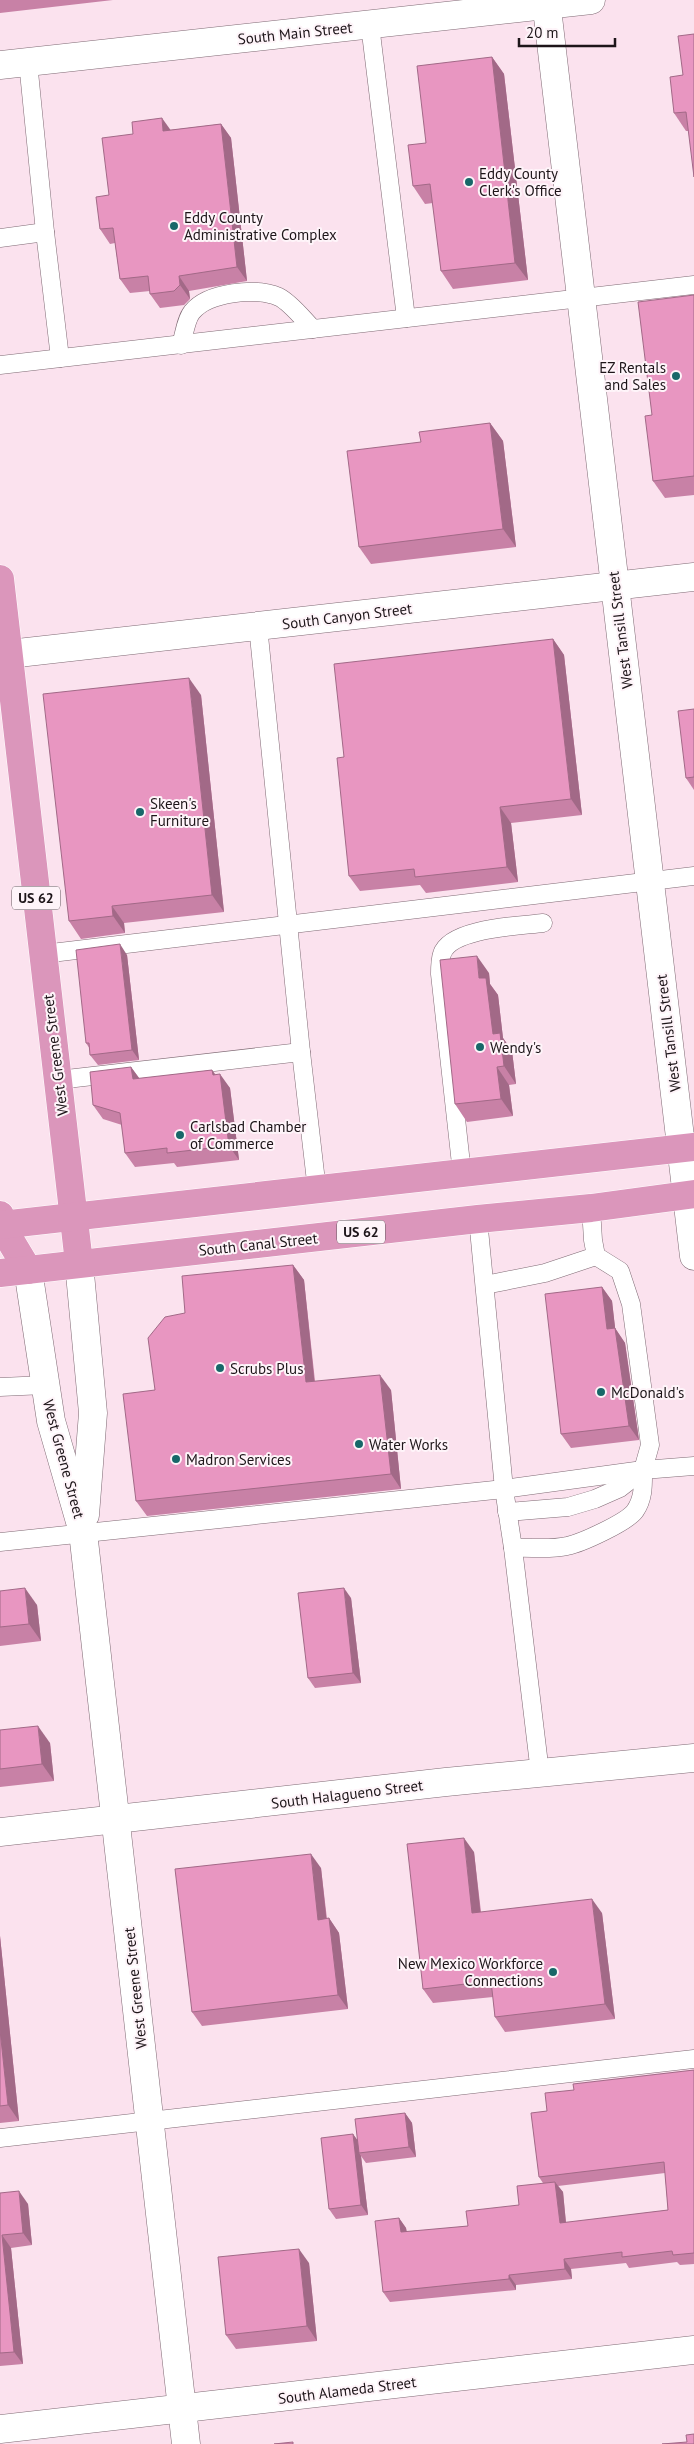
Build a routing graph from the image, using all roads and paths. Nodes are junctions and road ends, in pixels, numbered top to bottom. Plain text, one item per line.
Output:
1 (591, 0) edge
2 (546, 2) edge
3 (370, 25) junction
4 (28, 62) junction
5 (0, 65) edge
6 (45, 232) junction
7 (0, 238) edge
8 (694, 286) edge
9 (582, 298) junction
10 (406, 318) junction
11 (313, 329) junction
12 (181, 344) junction
13 (60, 358) junction
14 (0, 365) edge
15 (694, 577) edge
16 (0, 578) edge
17 (615, 584) junction
18 (258, 626) junction
19 (4, 655) edge
20 (694, 876) edge
21 (649, 880) junction
22 (543, 923) dead end
23 (287, 924) junction
24 (43, 954) junction
25 (301, 1052) junction
26 (58, 1080) junction
27 (688, 1148) edge
28 (462, 1174) junction
29 (317, 1190) junction
30 (690, 1194) edge
31 (591, 1208) junction
32 (74, 1216) junction
33 (478, 1219) junction
34 (0, 1222) edge
35 (596, 1256) junction
36 (694, 1256) edge
37 (79, 1263) junction
38 (28, 1270) junction
39 (0, 1273) edge
40 (485, 1285) junction
41 (46, 1384) junction
42 (0, 1387) edge
43 (694, 1466) edge
44 (643, 1470) junction
45 (504, 1489) junction
46 (507, 1512) junction
47 (84, 1532) junction
48 (0, 1542) edge
49 (513, 1548) junction
50 (694, 1758) edge
51 (540, 1773) junction
52 (116, 1820) junction
53 (0, 1832) edge
54 (694, 2059) edge
55 (150, 2121) junction
56 (0, 2138) edge
57 (694, 2350) edge
58 (182, 2409) junction
59 (0, 2429) edge
60 (186, 2444) edge

1 - 2 street, South Main Street
2 - 3 street, South Main Street
2 - 9 street, West Tansill Street
3 - 4 street, South Main Street
3 - 10 lane
4 - 5 street, South Main Street
4 - 6 lane
6 - 7 lane
6 - 13 lane
8 - 9 lane
9 - 10 lane
9 - 17 street, West Tansill Street
10 - 11 lane
11 - 12 lane
11 - 12 lane
12 - 13 lane
13 - 14 lane
15 - 17 street, South Canyon Street
16 - 19 highway, West Greene Street / US 62
17 - 18 street, South Canyon Street
17 - 21 street, West Tansill Street
18 - 19 street, South Canyon Street
18 - 23 lane
19 - 24 highway, West Greene Street / US 62
20 - 21 lane
21 - 23 lane
21 - 27 street, West Tansill Street
22 - 28 lane
23 - 24 lane
23 - 25 lane
24 - 26 highway, West Greene Street / US 62
25 - 26 lane
25 - 29 lane
26 - 32 highway, West Greene Street / US 62
27 - 28 highway
27 - 30 street, West Tansill Street
28 - 29 highway
29 - 32 highway
30 - 31 highway, South Canal Street / US 62
30 - 36 street, West Tansill Street
31 - 33 highway, South Canal Street / US 62
31 - 35 lane
32 - 34 highway
32 - 37 highway, West Greene Street / US 62
33 - 37 highway, South Canal Street / US 62
33 - 40 lane
34 - 38 highway, West Greene Street
35 - 40 lane
35 - 44 lane
37 - 38 highway, South Canal Street / US 62
37 - 47 street, West Greene Street
38 - 39 highway, South Canal Street
38 - 41 street, West Greene Street
40 - 45 lane
41 - 42 lane
41 - 47 street, West Greene Street
43 - 44 lane
44 - 45 lane
44 - 46 lane
44 - 49 lane
45 - 46 lane
45 - 47 lane
46 - 49 lane
47 - 48 lane
47 - 52 street, West Greene Street
49 - 51 lane
50 - 51 street, South Halagueno Street
51 - 52 street, South Halagueno Street
52 - 53 street, South Halagueno Street
52 - 55 street, West Greene Street
54 - 55 lane
55 - 56 lane
55 - 58 street, West Greene Street
57 - 58 street, South Alameda Street
58 - 59 street, South Alameda Street
58 - 60 street, West Greene Street

